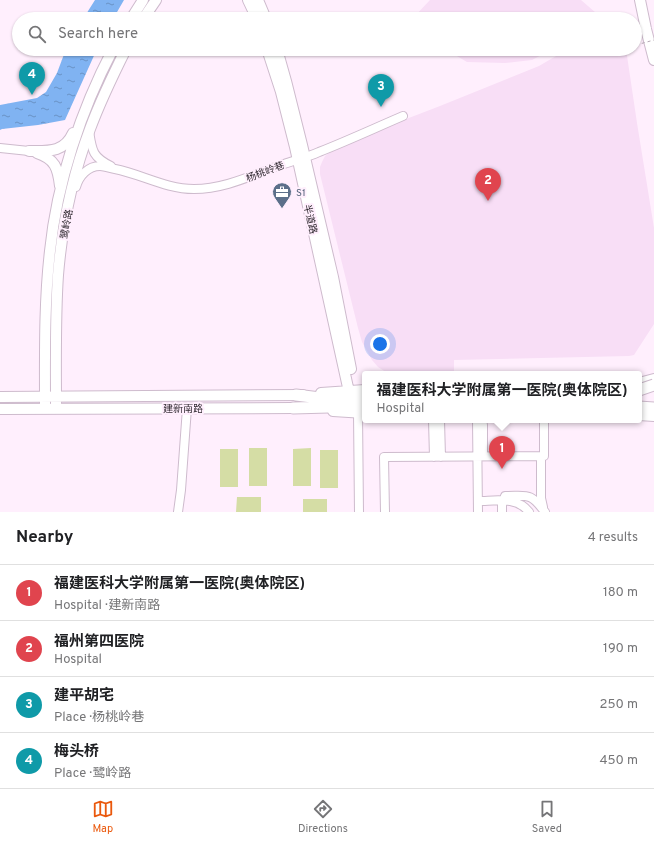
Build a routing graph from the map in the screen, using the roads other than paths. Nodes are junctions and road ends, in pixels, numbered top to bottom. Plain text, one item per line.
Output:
1 (142, 0) edge
2 (156, 0) edge
3 (248, 0) edge
4 (258, 0) edge
5 (640, 0) edge
6 (135, 12) edge
7 (148, 12) edge
8 (254, 12) edge
9 (263, 12) edge
10 (110, 56) edge
11 (122, 56) edge
12 (269, 56) edge
13 (279, 56) edge
14 (654, 60) edge
15 (84, 114) junction
16 (403, 116) dead end
17 (89, 131) junction
18 (0, 148) edge
19 (29, 151) junction
20 (301, 158) junction
21 (121, 170) junction
22 (61, 190) junction
23 (66, 217) junction
24 (654, 379) edge
25 (642, 382) edge
26 (654, 386) edge
27 (642, 388) edge
28 (356, 391) edge
29 (296, 395) junction
30 (0, 397) edge
31 (45, 397) junction
32 (56, 397) junction
33 (362, 398) edge
34 (642, 407) edge
35 (187, 408) junction
36 (293, 408) joint
37 (654, 408) edge
38 (0, 409) edge
39 (45, 409) junction
40 (56, 409) junction
41 (362, 411) edge
42 (654, 412) edge
43 (642, 413) edge
44 (642, 414) edge
45 (654, 416) edge
46 (363, 423) edge
47 (433, 423) edge
48 (440, 423) edge
49 (478, 423) edge
50 (483, 423) edge
51 (544, 423) edge
52 (480, 456) junction
53 (541, 456) junction
54 (437, 457) junction
55 (478, 501) junction
56 (503, 501) junction
57 (178, 512) edge
58 (359, 512) edge
59 (385, 512) edge
60 (478, 512) edge
61 (502, 512) edge
62 (528, 512) edge
63 (545, 512) edge

1 - 6 main road
2 - 7 main road
3 - 8 main road
4 - 9 main road
5 - 14 main road
10 - 15 main road, 鹭岭路
11 - 17 main road, 鹭岭路
12 - 20 main road, 半道路
13 - 20 main road, 半道路
15 - 19 main road
15 - 22 main road, 鹭岭路
16 - 20 street, 杨桃岭巷
17 - 21 street
17 - 23 main road, 鹭岭路
18 - 19 street
19 - 22 main road
20 - 21 street, 杨桃岭巷
20 - 28 main road, 半道路
21 - 23 street
22 - 31 main road, 鹭岭路
23 - 32 main road, 鹭岭路
24 - 25 main road
26 - 27 highway, bridge
28 - 29 main road, 建新南路
29 - 32 main road, 建新南路
29 - 33 highway
30 - 31 main road, 建新南路
31 - 32 main road, 建新南路
31 - 39 main road, 鹭岭路
32 - 40 main road, 鹭岭路
34 - 37 highway
35 - 36 main road, 建新南路
35 - 40 main road, 建新南路
35 - 57 street
36 - 41 highway
38 - 39 main road, 建新南路
39 - 40 main road, 建新南路
42 - 43 main road
44 - 45 main road
46 - 58 street
47 - 54 street
48 - 54 street
49 - 52 street
50 - 52 street
51 - 53 street
52 - 53 street
52 - 54 street
52 - 55 street
53 - 63 street
54 - 59 street
55 - 56 street
55 - 60 street
56 - 61 street
56 - 62 street
56 - 63 street

